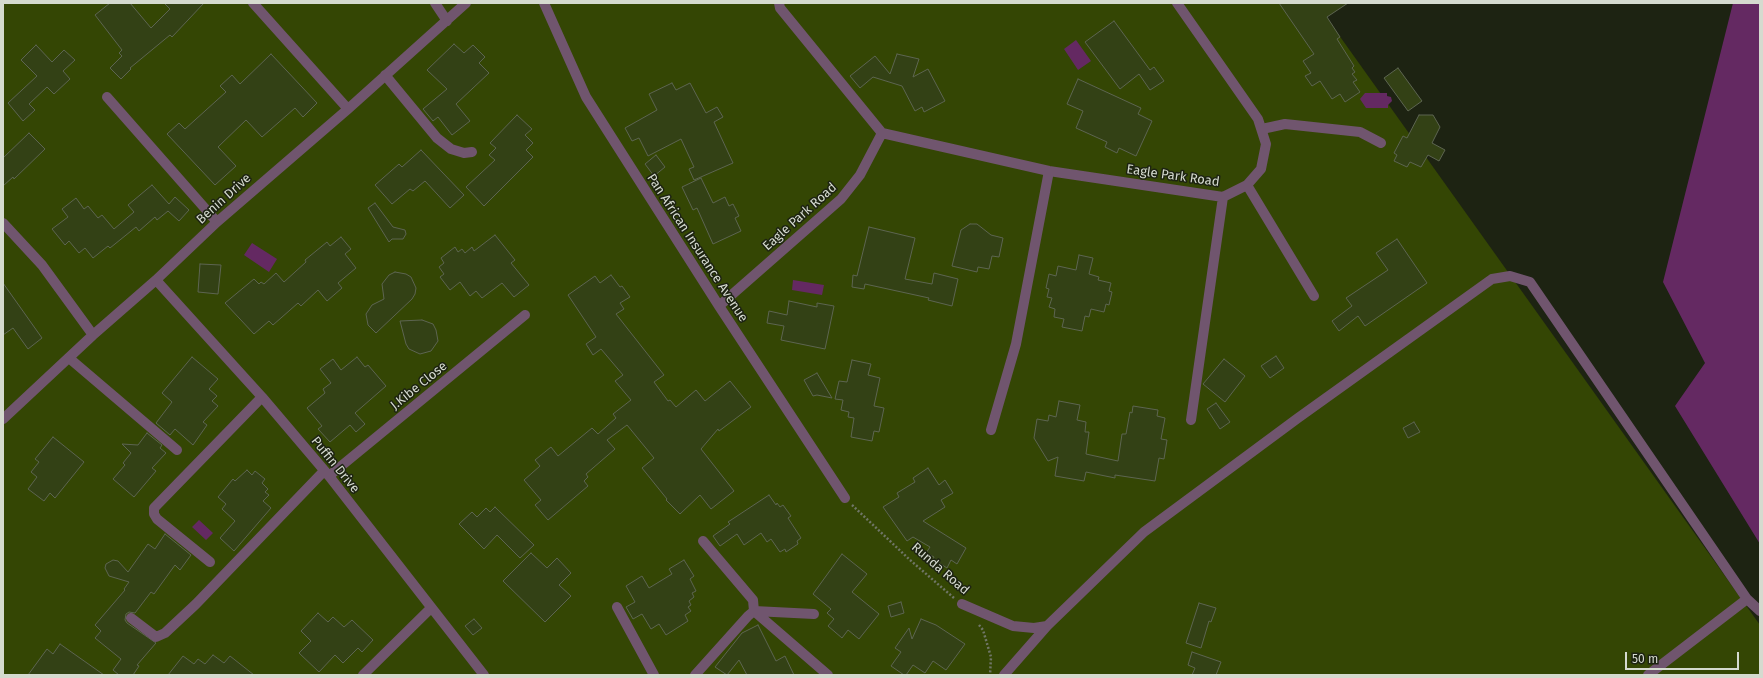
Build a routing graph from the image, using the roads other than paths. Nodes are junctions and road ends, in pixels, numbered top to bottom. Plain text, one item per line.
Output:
1 (253, 3) edge
2 (435, 3) edge
3 (466, 3) edge
4 (544, 3) edge
5 (779, 3) edge
6 (1177, 3) edge
7 (447, 20) junction
8 (385, 75) junction
9 (107, 97) dead end
10 (348, 109) junction
11 (1262, 129) junction
12 (882, 134) junction
13 (1381, 143) dead end
14 (472, 152) dead end
15 (1049, 171) junction
16 (1247, 184) junction
17 (1223, 197) junction
18 (217, 222) junction
19 (3, 223) edge
20 (156, 280) junction
21 (1314, 296) dead end
22 (719, 306) junction
23 (525, 315) dead end
24 (93, 335) junction
25 (69, 358) junction
26 (262, 398) junction
27 (3, 419) edge
28 (1191, 420) dead end
29 (991, 430) dead end
30 (177, 450) dead end
31 (327, 474) junction
32 (845, 498) road end
33 (703, 541) dead end
34 (210, 562) dead end
35 (1747, 599) junction
36 (962, 604) road end
37 (617, 607) dead end
38 (431, 608) junction
39 (1760, 610) edge
40 (754, 611) junction
41 (814, 614) dead end
42 (131, 618) dead end
43 (1047, 626) junction
44 (364, 675) edge
45 (484, 675) edge
46 (654, 675) edge
47 (696, 675) edge
48 (828, 675) edge
49 (1004, 675) edge
50 (1648, 675) edge

1 - 10 street
2 - 7 street
3 - 7 street, Benin Drive
4 - 22 street, Pan African Insurance Avenue
5 - 12 street
6 - 11 street, Eagle Park Road
7 - 8 street, Benin Drive
8 - 10 street, Benin Drive
8 - 14 street
9 - 18 street
10 - 18 street, Benin Drive
11 - 13 street
11 - 16 street, Eagle Park Road
12 - 15 street, Eagle Park Road
12 - 22 street, Eagle Park Road
15 - 17 street, Eagle Park Road
15 - 29 street
16 - 17 street, Eagle Park Road
16 - 21 street
17 - 28 street
18 - 20 street, Benin Drive
19 - 24 street
20 - 24 street, Benin Drive
20 - 26 street, Puffin Drive
22 - 32 street, Pan African Insurance Avenue
23 - 31 street, J.Kibe Close
24 - 25 street, Benin Drive
25 - 27 street, Benin Drive
25 - 30 street
26 - 31 street, Puffin Drive
26 - 34 street
31 - 38 street, Puffin Drive
31 - 42 street, J.Kibe Close
33 - 40 street
35 - 39 street
35 - 43 street
35 - 50 street
36 - 43 street
37 - 46 street
38 - 44 street
38 - 45 street, Puffin Drive
40 - 41 street
40 - 47 street
40 - 48 street
43 - 49 street

